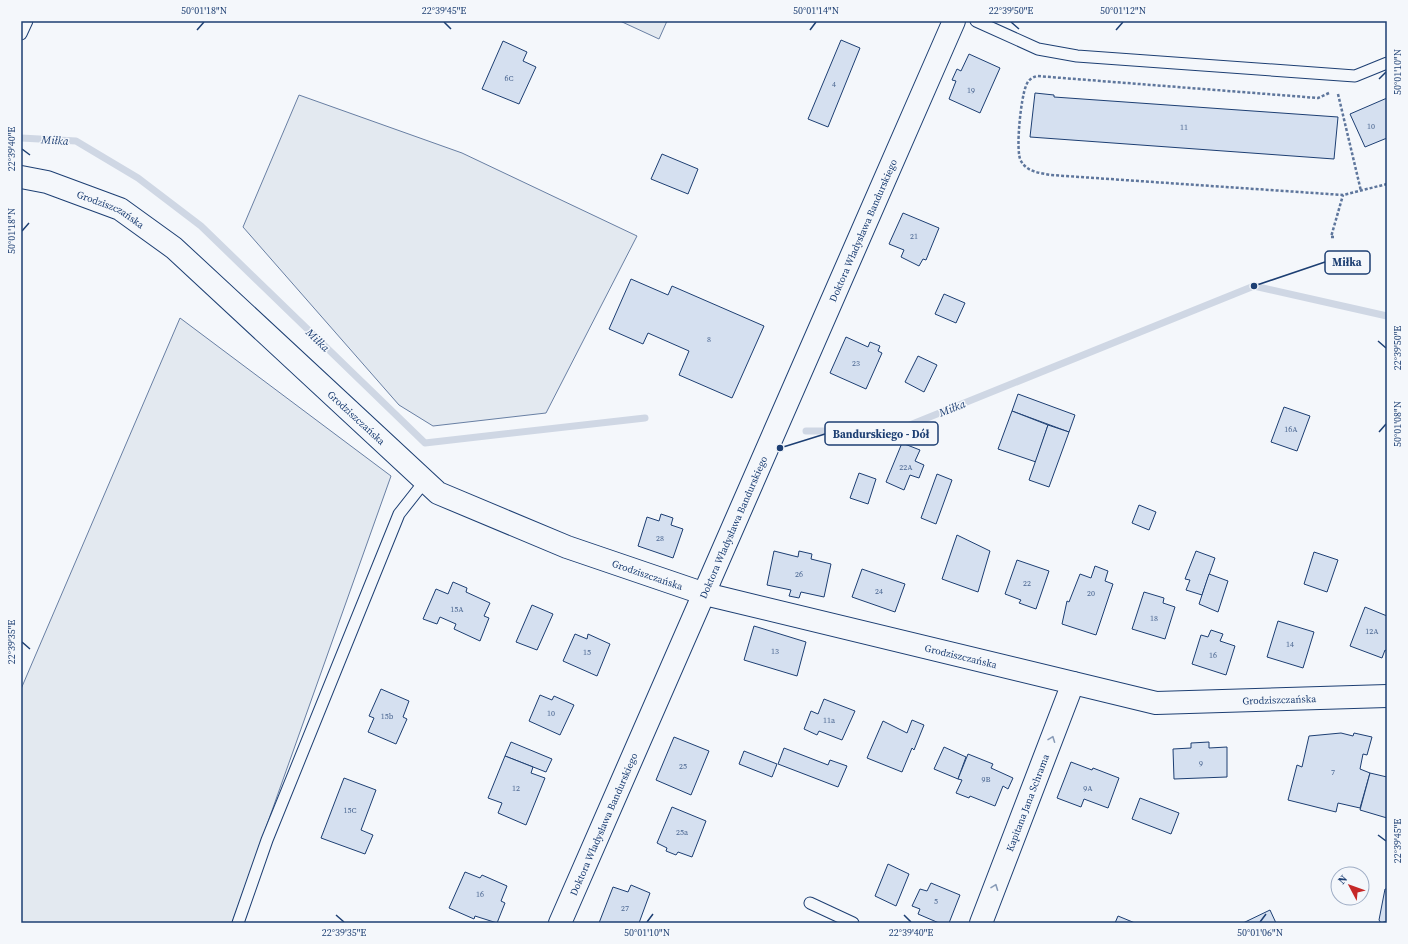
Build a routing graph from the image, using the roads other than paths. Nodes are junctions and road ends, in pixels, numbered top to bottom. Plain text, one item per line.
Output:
1 (27, 21) edge
2 (976, 21) edge
3 (947, 23) edge
4 (21, 34) edge
5 (1387, 63) edge
6 (21, 177) edge
7 (425, 480) junction
8 (705, 594) junction
9 (1073, 683) junction
10 (1387, 696) edge
11 (810, 903) dead end
12 (238, 923) edge
13 (560, 923) edge
14 (853, 923) edge
15 (982, 923) edge

1 - 4 lane
2 - 5 lane
3 - 8 street, Doktora Władysława Bandurskiego
6 - 7 street, Grodziszczańska
7 - 8 street, Grodziszczańska
7 - 12 lane
8 - 9 street, Grodziszczańska
8 - 13 street, Doktora Władysława Bandurskiego
9 - 10 street, Grodziszczańska
15 -> 9 street, Kapitana Jana Schrama
11 - 14 lane

